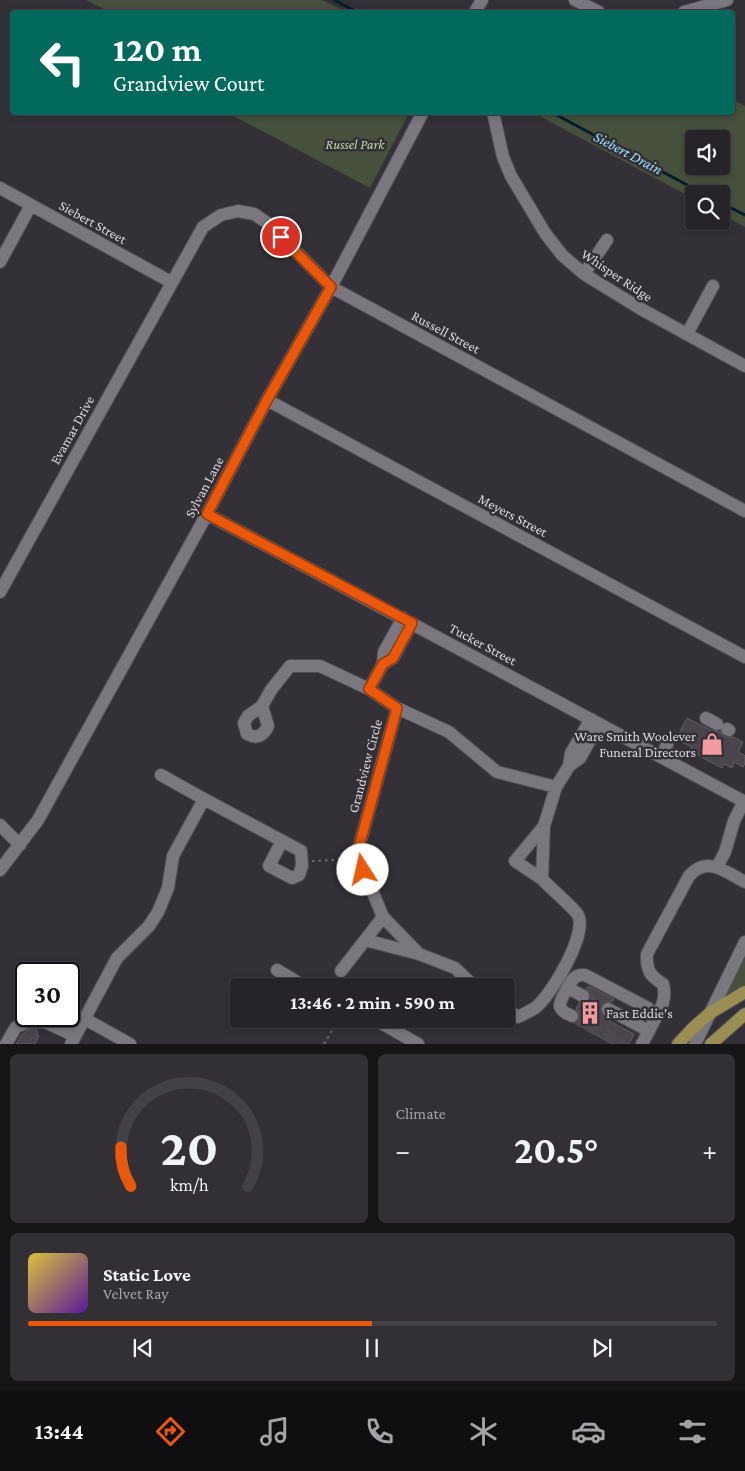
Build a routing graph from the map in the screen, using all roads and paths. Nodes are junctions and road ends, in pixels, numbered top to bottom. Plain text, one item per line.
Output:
1 (575, 0) edge
2 (727, 0) edge
3 (702, 4) edge
4 (595, 10) edge
5 (688, 10) edge
6 (421, 115) edge
7 (494, 115) edge
8 (0, 188) edge
9 (31, 205) junction
10 (607, 240) dead end
11 (0, 262) edge
12 (584, 274) junction
13 (170, 282) junction
14 (713, 286) dead end
15 (331, 287) junction
16 (687, 334) junction
17 (745, 366) edge
18 (267, 400) junction
19 (745, 511) edge
20 (207, 514) junction
21 (0, 592) edge
22 (407, 621) junction
23 (745, 657) edge
24 (369, 689) junction
25 (262, 706) dead end
26 (397, 708) junction
27 (595, 721) junction
28 (667, 745) dead end
29 (661, 757) junction
30 (161, 775) dead end
31 (556, 787) junction
32 (204, 798) junction
33 (745, 802) edge
34 (0, 825) edge
35 (544, 826) junction
36 (282, 840) junction
37 (20, 845) junction
38 (357, 854) junction
39 (302, 859) junction
40 (717, 867) junction
41 (0, 870) edge
42 (542, 879) junction
43 (745, 882) edge
44 (383, 917) junction
45 (365, 940) junction
46 (745, 942) edge
47 (419, 954) junction
48 (277, 970) dead end
49 (341, 971) dead end
50 (290, 978) edge
51 (465, 978) edge
52 (568, 988) junction
53 (745, 992) edge
54 (583, 996) tunnel mouth
55 (608, 1009) tunnel mouth
56 (710, 1013) junction
57 (745, 1014) edge
58 (515, 1015) edge
59 (572, 1016) tunnel mouth
60 (84, 1019) junction
61 (651, 1026) junction
62 (333, 1028) edge
63 (390, 1028) edge
64 (73, 1040) edge
65 (6, 1044) edge
66 (130, 1044) edge
67 (324, 1044) edge
68 (418, 1044) edge
69 (642, 1044) edge
70 (678, 1044) edge
71 (695, 1044) edge
72 (712, 1044) edge

1 - 4 street
2 - 3 street
3 - 5 street
6 - 15 street, Sylvan Lane
7 - 12 street, Whisper Ridge
8 - 9 street, Siebert Street
9 - 11 street
9 - 13 street, Siebert Street
10 - 12 street
12 - 16 street, Whisper Ridge
13 - 15 street, Russell Street
13 - 21 street, Evamar Drive
14 - 16 street
15 - 18 street, Sylvan Lane
15 - 19 street, Russell Street
16 - 17 street, Whisper Ridge
18 - 20 street, Sylvan Lane
18 - 23 street, Meyers Street
20 - 22 street, Tucker Street
20 - 37 street, Sylvan Lane
22 - 24 street
22 - 27 street, Tucker Street
24 - 25 street
24 - 26 street
26 - 31 street, Grandview Circle
26 - 38 street, Grandview Circle
27 - 29 street, Tucker Street
27 - 31 street
28 - 29 street
29 - 33 street, Tucker Street
30 - 32 street
31 - 35 street
32 - 36 street
32 - 60 street
33 - 40 street
34 - 37 street
35 - 42 street
35 - 42 street
36 - 39 street
36 - 39 street
37 - 41 street, Sylvan Lane
38 - 39 path
38 - 44 street
40 - 43 street
40 - 61 street
42 - 58 street
44 - 45 street
44 - 47 street
45 - 47 street
45 - 49 street
46 - 56 street
47 - 51 street
48 - 50 street
52 - 54 street
52 - 59 street
52 - 61 street
53 - 56 main road
55 - 61 street
56 - 70 main road
56 - 71 street
57 - 72 main road
60 - 64 street
60 - 66 street
61 - 69 street
62 - 67 path
63 - 68 street
64 - 65 street

